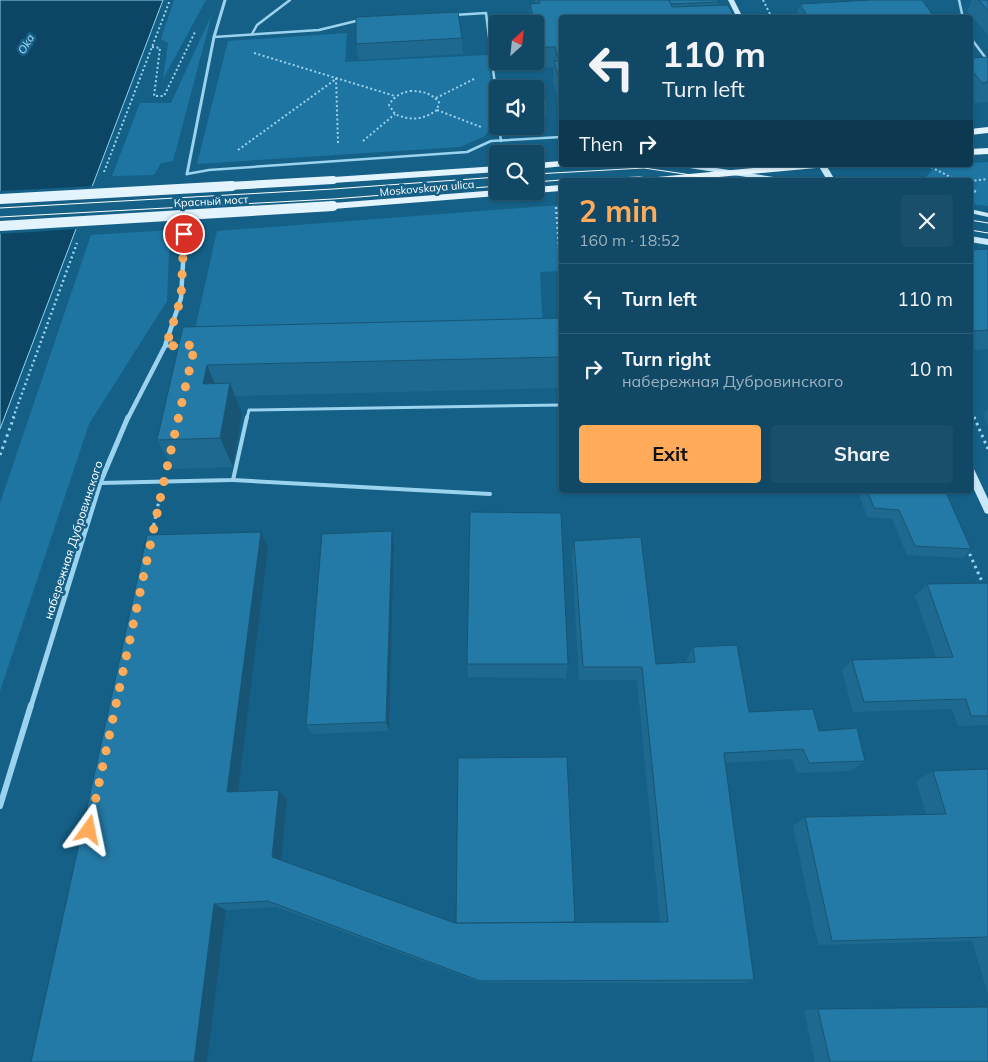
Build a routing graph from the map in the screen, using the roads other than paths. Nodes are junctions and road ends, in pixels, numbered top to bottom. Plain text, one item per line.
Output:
1 (226, 0) edge
2 (290, 0) edge
3 (731, 0) edge
4 (959, 0) edge
5 (448, 15) edge
6 (738, 15) edge
7 (962, 15) edge
8 (364, 19) edge
9 (252, 34) junction
10 (214, 37) junction
11 (973, 41) edge
12 (988, 61) edge
13 (494, 80) edge
14 (988, 130) edge
15 (973, 132) edge
16 (500, 135) edge
17 (559, 137) edge
18 (501, 140) junction
19 (988, 151) edge
20 (973, 152) edge
21 (559, 164) edge
22 (544, 165) edge
23 (696, 167) edge
24 (795, 167) edge
25 (823, 167) edge
26 (489, 170) edge
27 (733, 173) junction
28 (187, 174) joint
29 (679, 178) edge
30 (767, 178) edge
31 (830, 178) edge
32 (333, 180) joint
33 (559, 188) edge
34 (544, 189) edge
35 (489, 194) edge
36 (0, 199) edge
37 (333, 206) joint
38 (973, 212) edge
39 (988, 214) edge
40 (0, 226) edge
41 (185, 229) dead end
42 (973, 239) edge
43 (988, 242) edge
44 (166, 346) junction
45 (185, 346) edge
46 (559, 405) edge
47 (973, 477) edge
48 (233, 480) junction
49 (100, 483) junction
50 (490, 494) dead end
51 (988, 510) edge
52 (0, 806) edge

1 - 10 street
2 - 9 lane
3 - 6 main road
4 - 7 lane
5 - 13 lane
8 - 9 lane
9 - 10 lane
10 - 28 street
11 - 12 lane
14 - 15 main road
16 - 18 lane
17 - 18 lane
18 - 28 lane
19 - 20 main road
21 - 22 main road
23 - 27 main road
24 - 27 main road
25 - 31 main road
26 - 32 main road, Moskovskaya ulica
27 - 29 main road
27 - 30 main road
32 - 36 main road, Красный мост, bridge
33 - 34 main road
35 - 37 main road, Moskovskaya ulica
37 - 40 main road, Красный мост, bridge
38 - 39 main road
41 - 44 street, набережная Дубровинского
42 - 43 main road
44 - 45 lane
44 - 49 street, набережная Дубровинского
46 - 48 lane
47 - 51 main road
48 - 49 lane
48 - 50 lane
49 - 52 street, набережная Дубровинского

